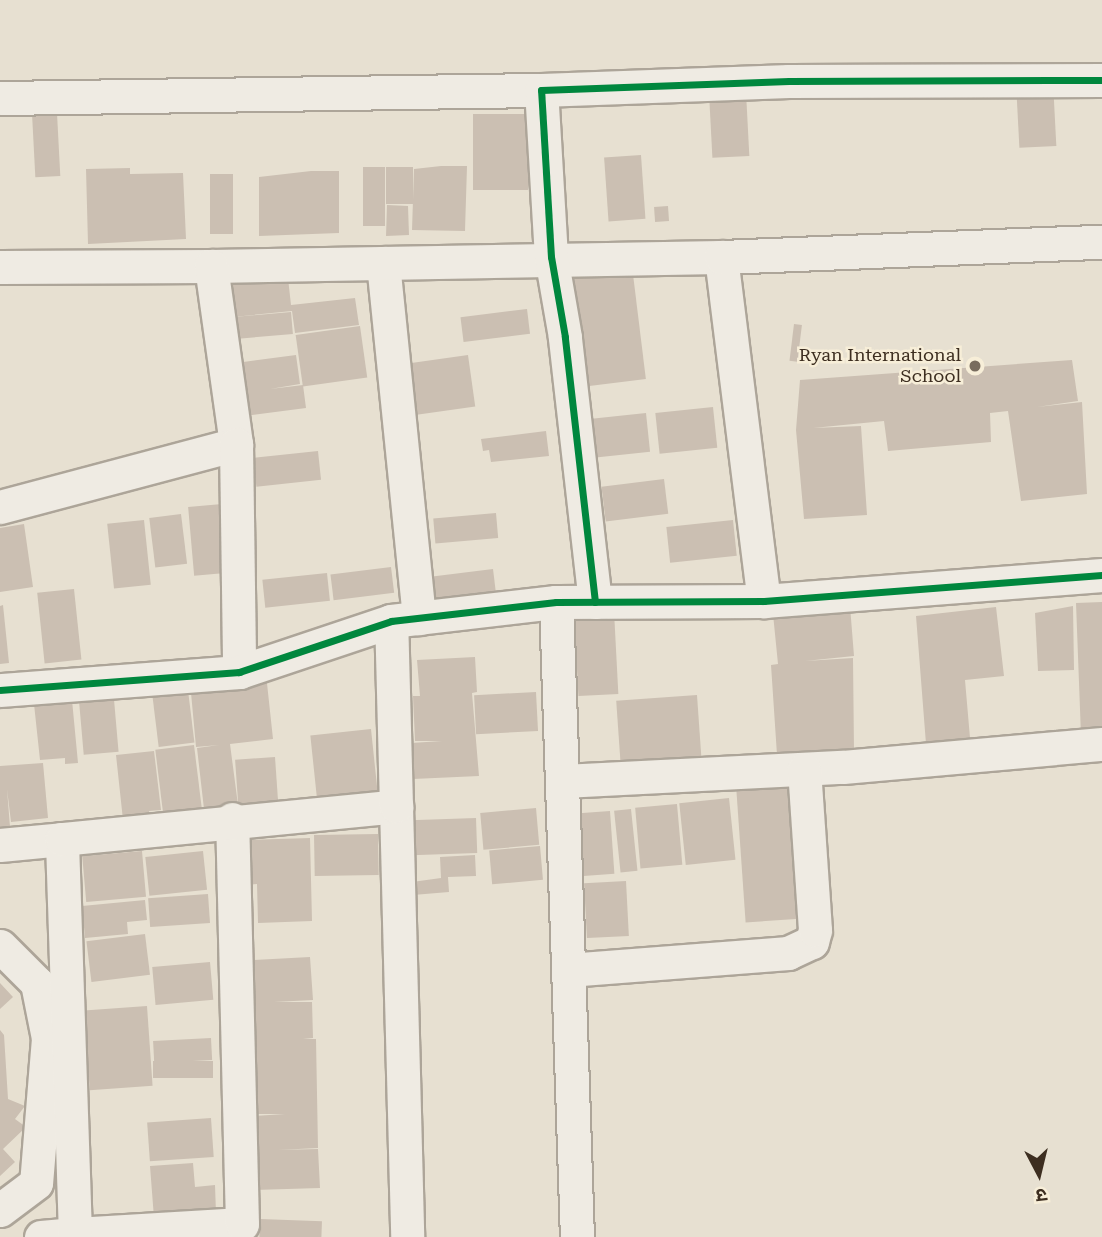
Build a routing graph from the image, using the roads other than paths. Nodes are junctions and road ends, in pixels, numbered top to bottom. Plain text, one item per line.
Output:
1 (1102, 80) edge
2 (541, 90) junction
3 (0, 98) edge
4 (1102, 242) edge
5 (551, 257) junction
6 (721, 257) junction
7 (383, 263) junction
8 (211, 266) junction
9 (0, 267) edge
10 (236, 443) junction
11 (0, 507) edge
12 (1102, 575) edge
13 (764, 601) junction
14 (556, 602) junction
15 (595, 602) junction
16 (405, 620) junction
17 (239, 672) junction
18 (0, 690) edge
19 (1102, 744) edge
20 (804, 769) junction
21 (563, 781) junction
22 (396, 806) junction
23 (232, 819) junction
24 (62, 839) junction
25 (0, 845) edge
26 (0, 946) edge
27 (568, 970) junction
28 (0, 1210) edge
29 (242, 1231) edge
30 (75, 1234) junction
31 (41, 1237) edge
32 (407, 1237) edge
33 (577, 1237) edge

1 - 2 street
2 - 3 street
2 - 5 street
4 - 6 street
5 - 6 street
5 - 7 street
5 - 15 street
6 - 13 street
7 - 8 street
7 - 16 street
8 - 9 street
8 - 10 street
10 - 11 street
10 - 17 street
12 - 13 street
13 - 15 street
14 - 15 street
14 - 16 street
14 - 21 street
16 - 17 street
16 - 22 street
17 - 18 street
19 - 20 street
20 - 21 street
20 - 27 street
21 - 27 street
22 - 23 street
22 - 32 street
23 - 24 street
23 - 29 street
24 - 25 street
24 - 30 street
26 - 28 street
27 - 33 street
29 - 30 street
30 - 31 street

